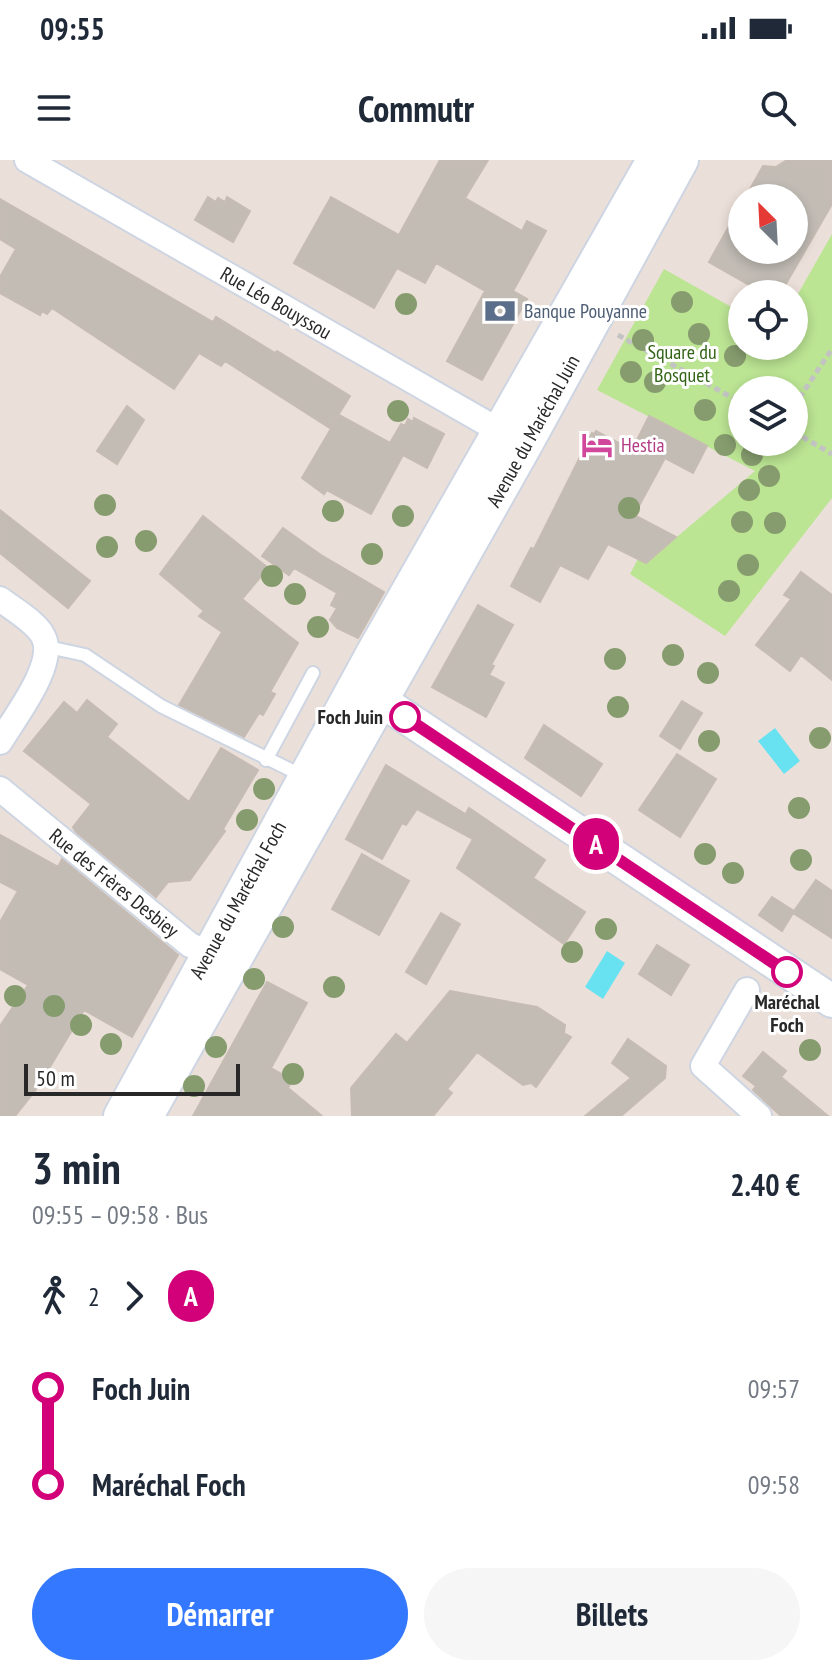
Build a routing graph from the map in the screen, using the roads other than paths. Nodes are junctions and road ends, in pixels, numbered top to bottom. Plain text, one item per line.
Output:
1 (27, 160) edge
2 (653, 160) edge
3 (682, 160) edge
4 (497, 430) junction
5 (526, 445) junction
6 (0, 599) edge
7 (48, 647) junction
8 (313, 673) dead end
9 (369, 693) junction
10 (0, 742) edge
11 (266, 760) junction
12 (305, 777) junction
13 (0, 789) edge
14 (220, 962) junction
15 (747, 990) dead end
16 (832, 1001) edge
17 (120, 1116) edge
18 (147, 1116) edge
19 (759, 1116) edge

1 - 4 street, Rue Léo Bouyssou
2 - 4 main road, Avenue du Maréchal Juin
3 - 5 main road, Avenue du Maréchal Juin
4 - 5 street, Rue Léo Bouyssou
4 - 9 main road, Avenue du Maréchal Juin
5 - 9 main road, Avenue du Maréchal Juin
6 - 7 street
7 - 10 street
7 - 11 lane
8 - 11 lane
9 - 12 main road, Avenue du Maréchal Foch
9 - 14 main road, Avenue du Maréchal Foch
9 - 16 main road
11 - 12 lane
12 - 14 main road, Avenue du Maréchal Foch
13 - 14 street, Rue des Frères Desbiey
14 - 17 main road, Avenue du Maréchal Foch
14 - 18 main road, Avenue du Maréchal Foch
15 - 19 street

